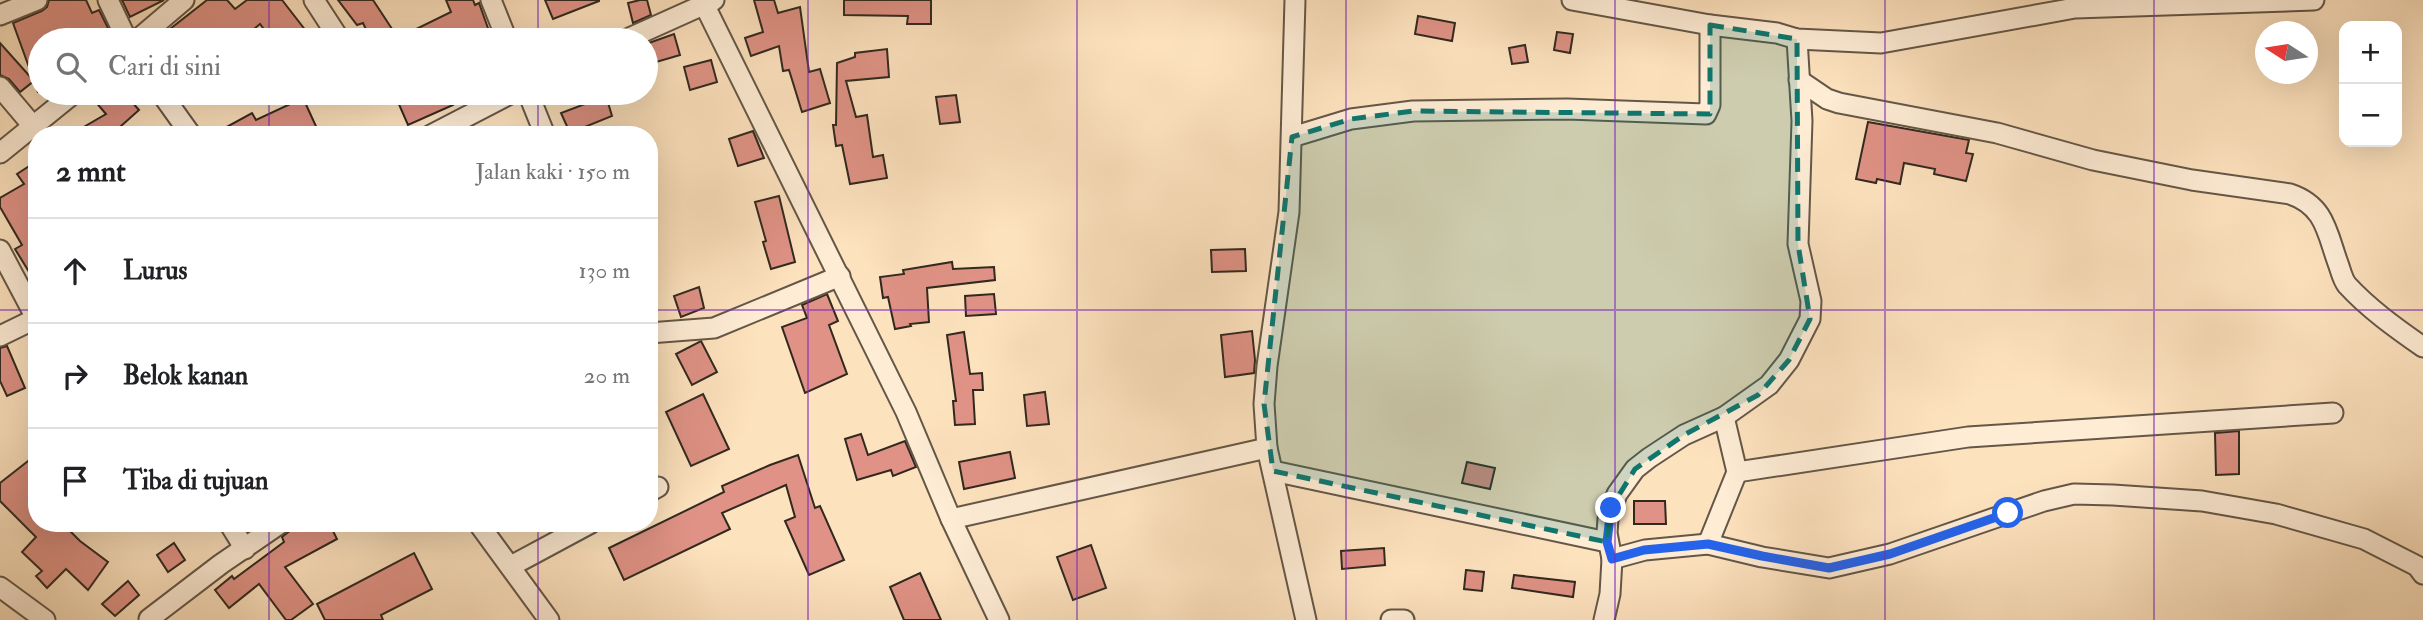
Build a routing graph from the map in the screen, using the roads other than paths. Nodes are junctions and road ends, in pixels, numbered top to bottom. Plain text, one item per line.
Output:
1 (37, 0) edge
2 (108, 0) edge
3 (184, 0) edge
4 (314, 0) edge
5 (491, 0) edge
6 (1295, 0) edge
7 (1572, 0) edge
8 (2314, 0) edge
9 (707, 1) edge
10 (0, 15) edge
11 (1710, 25) junction
12 (121, 28) edge
13 (151, 28) edge
14 (332, 28) edge
15 (502, 28) edge
16 (650, 28) edge
17 (1797, 39) junction
18 (1799, 80) junction
19 (0, 87) edge
20 (59, 105) edge
21 (170, 105) edge
22 (489, 105) edge
23 (533, 105) edge
24 (33, 126) joint
25 (185, 126) edge
26 (448, 126) edge
27 (541, 126) edge
28 (28, 130) edge
29 (1292, 137) junction
30 (0, 152) edge
31 (0, 250) edge
32 (840, 276) junction
33 (28, 303) edge
34 (28, 322) edge
35 (658, 332) edge
36 (0, 336) edge
37 (2423, 347) edge
38 (2333, 413) dead end
39 (1724, 417) junction
40 (1268, 448) junction
41 (1273, 471) junction
42 (1737, 472) junction
43 (951, 519) junction
44 (235, 532) edge
45 (269, 532) edge
46 (485, 532) edge
47 (574, 532) edge
48 (1708, 544) junction
49 (245, 549) junction
50 (1609, 550) junction
51 (511, 566) junction
52 (2423, 574) edge
53 (0, 587) edge
54 (45, 620) edge
55 (149, 620) edge
56 (549, 620) edge
57 (999, 620) edge
58 (1306, 620) edge
59 (1391, 620) edge
60 (1404, 620) edge
61 (1604, 620) edge

1 - 10 street
2 - 12 street
3 - 13 street
4 - 14 street
5 - 15 street
6 - 29 street
7 - 11 street
8 - 17 street
9 - 16 street
9 - 32 street
11 - 17 street
11 - 29 street
17 - 18 street
18 - 37 street
18 - 39 street
19 - 24 street
20 - 24 street
21 - 25 street
22 - 26 street
23 - 27 street
28 - 30 street
29 - 40 street
31 - 33 street
32 - 35 street
32 - 43 street
34 - 36 street
38 - 42 street
39 - 42 street
39 - 50 street
40 - 41 street
40 - 43 street
41 - 50 street
41 - 58 street
42 - 48 street
43 - 57 street
44 - 49 street
45 - 49 street
46 - 51 street
47 - 51 street
48 - 50 street
48 - 52 street
49 - 55 street
50 - 61 street
51 - 56 street
53 - 54 street
59 - 60 street

